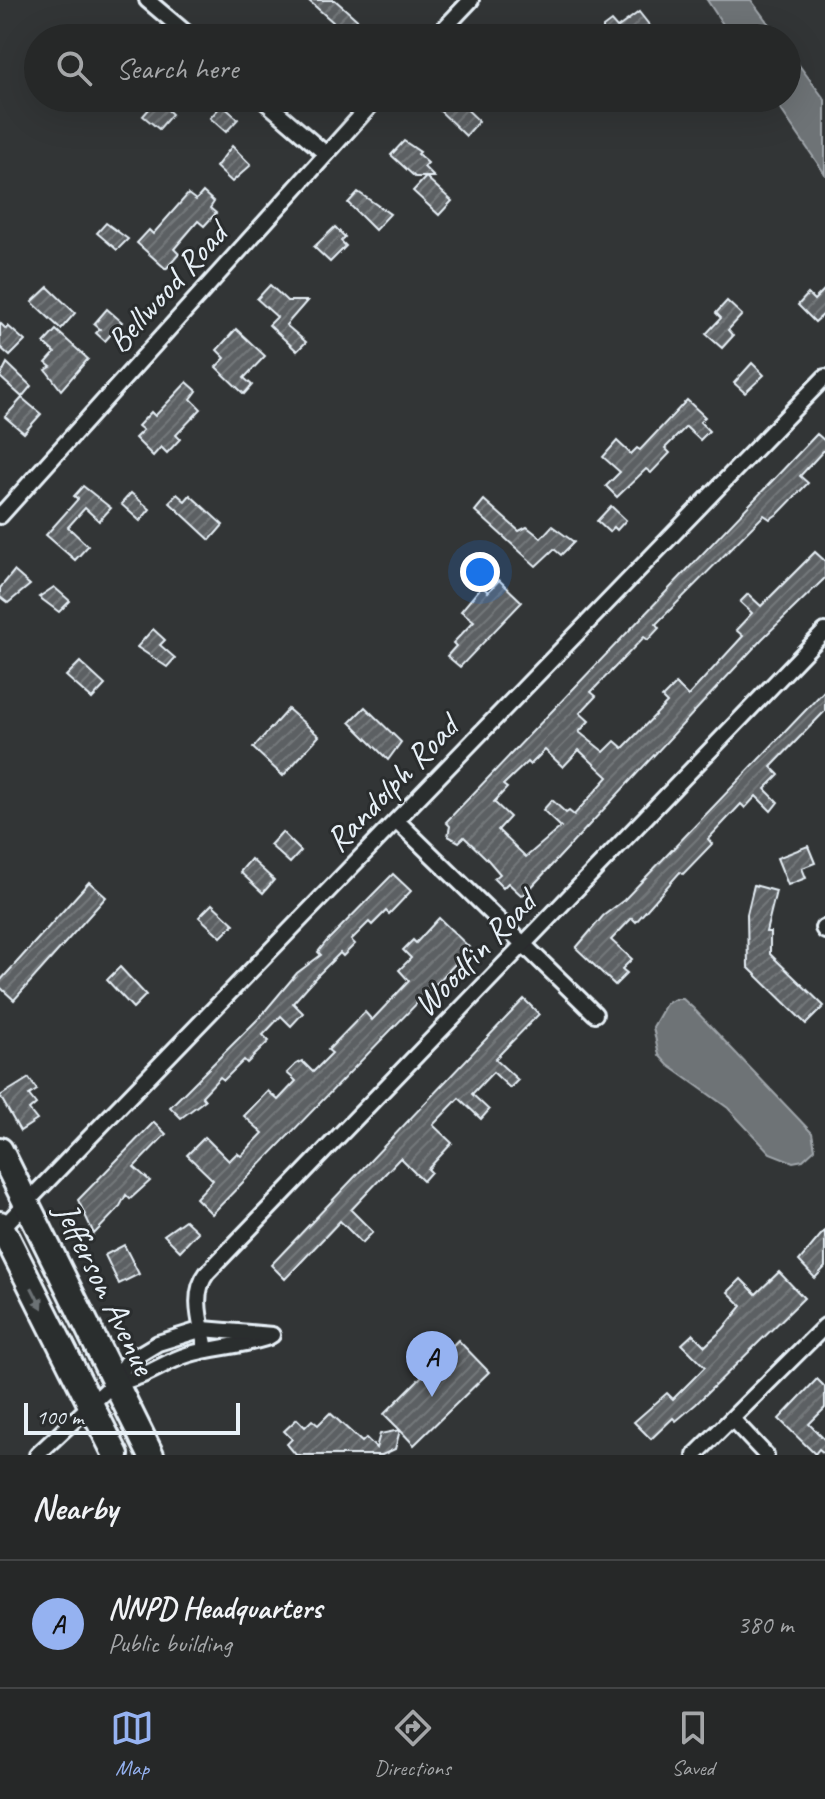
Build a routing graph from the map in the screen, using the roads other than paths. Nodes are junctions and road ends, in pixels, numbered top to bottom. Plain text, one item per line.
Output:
1 (147, 0) edge
2 (471, 0) edge
3 (175, 24) edge
4 (448, 24) edge
5 (277, 112) edge
6 (364, 112) edge
7 (326, 154) junction
8 (825, 377) edge
9 (0, 516) edge
10 (825, 631) edge
11 (397, 821) junction
12 (523, 946) junction
13 (595, 1014) dead end
14 (0, 1150) edge
15 (27, 1204) junction
16 (1, 1228) edge
17 (825, 1326) edge
18 (203, 1329) junction
19 (206, 1350) junction
20 (114, 1383) junction
21 (90, 1402) junction
22 (732, 1419) junction
23 (37, 1455) edge
24 (116, 1455) edge
25 (151, 1455) edge
26 (695, 1455) edge
27 (766, 1455) edge

1 - 3 street
2 - 4 street
5 - 7 street
6 - 7 street, Bellwood Road
7 - 9 street, Bellwood Road
8 - 11 street, Randolph Road
10 - 12 street, Woodfin Road
11 - 12 street
11 - 15 street, Randolph Road
12 - 13 street
12 - 18 street, Woodfin Road
14 - 15 main road, Jefferson Avenue
15 - 16 street, Randolph Road
15 - 20 main road, Jefferson Avenue
16 -> 21 main road, Jefferson Avenue
17 - 22 street
18 - 19 street, Woodfin Road
18 - 19 street
18 - 20 street
19 - 20 street
20 - 21 street
20 - 25 main road, Jefferson Avenue
21 - 23 street
21 - 24 main road, Jefferson Avenue
22 - 26 street
22 - 27 street

